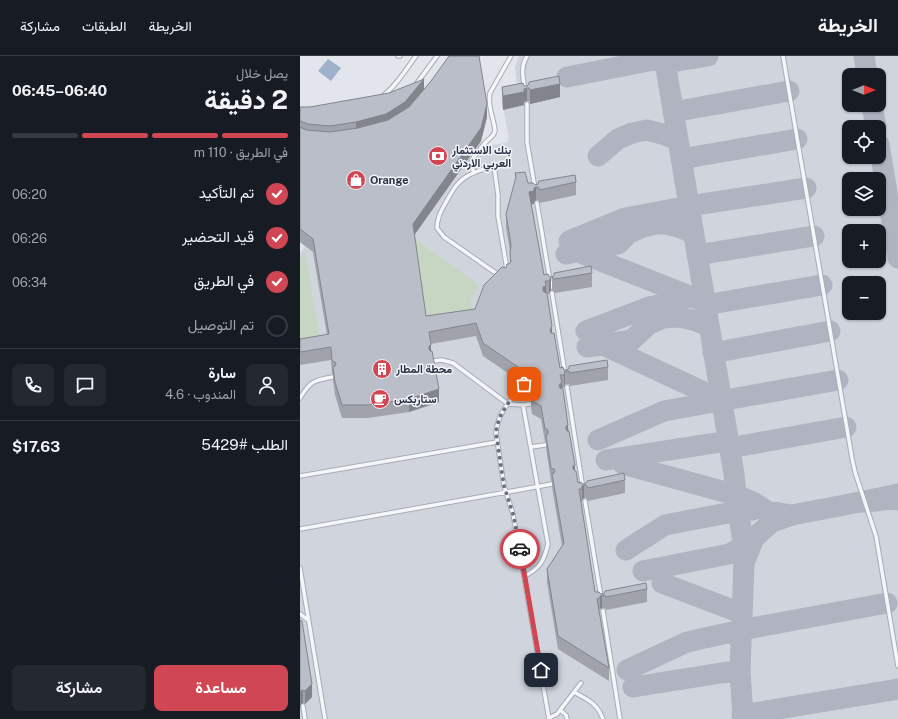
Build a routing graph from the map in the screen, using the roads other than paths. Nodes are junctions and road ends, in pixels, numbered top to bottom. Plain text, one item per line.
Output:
1 (416, 56) edge
2 (437, 56) edge
3 (511, 56) edge
4 (527, 56) edge
5 (783, 56) edge
6 (414, 87) edge
7 (526, 96) edge
8 (379, 99) edge
9 (527, 104) dead end
10 (474, 173) junction
11 (536, 195) edge
12 (537, 203) dead end
13 (508, 274) edge
14 (504, 278) edge
15 (551, 287) edge
16 (552, 293) dead end
17 (432, 361) edge
18 (333, 377) edge
19 (566, 380) edge
20 (524, 384) dead end
21 (567, 387) dead end
22 (300, 398) edge
23 (569, 398) junction
24 (562, 399) edge
25 (508, 404) junction
26 (530, 404) edge
27 (523, 405) junction
28 (576, 440) junction
29 (569, 441) edge
30 (497, 442) junction
31 (545, 445) edge
32 (531, 447) junction
33 (300, 476) edge
34 (582, 480) junction
35 (576, 481) edge
36 (552, 484) edge
37 (538, 487) junction
38 (506, 492) junction
39 (584, 494) edge
40 (585, 501) dead end
41 (300, 529) edge
42 (300, 568) edge
43 (525, 576) junction
44 (602, 604) edge
45 (603, 611) dead end
46 (300, 614) edge
47 (308, 620) junction
48 (898, 666) edge
49 (581, 683) dead end
50 (574, 692) junction
51 (303, 706) dead end
52 (560, 710) junction
53 (549, 718) edge
54 (306, 719) edge
55 (325, 719) edge
56 (567, 719) edge
57 (603, 719) edge
58 (620, 719) edge

1 - 8 lane
2 - 6 lane
3 - 10 lane
4 - 7 lane
5 - 48 lane
9 - 11 lane
10 - 13 lane
10 - 14 lane
12 - 15 lane
16 - 19 lane
17 - 25 lane
18 - 22 lane
20 - 25 lane
21 - 23 lane
23 - 24 lane
23 - 28 lane
25 - 27 lane
25 - 30 lane
26 - 27 lane
27 - 32 lane
28 - 29 lane
28 - 34 lane
30 - 33 lane
30 - 38 lane
31 - 32 lane
32 - 37 lane
34 - 35 lane
34 - 39 lane
36 - 37 lane
37 - 38 lane
37 - 43 lane
38 - 41 lane
38 - 43 lane
40 - 44 lane
42 - 47 lane
43 - 53 lane
45 - 58 lane
46 - 47 lane
47 - 55 lane
49 - 50 lane
50 - 52 lane
50 - 57 lane
51 - 54 lane
52 - 53 lane
52 - 56 lane

